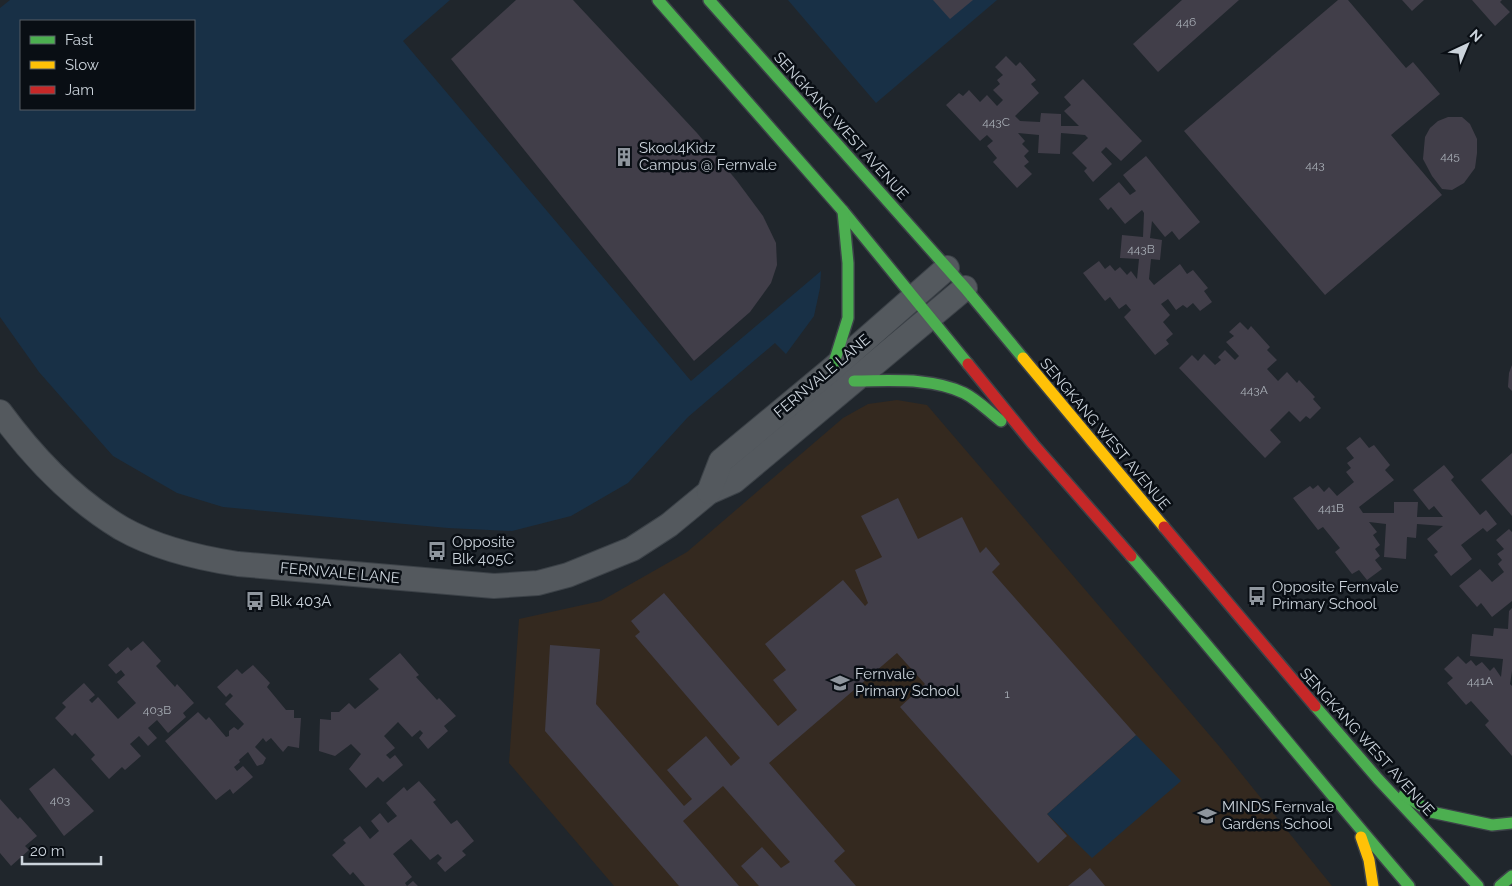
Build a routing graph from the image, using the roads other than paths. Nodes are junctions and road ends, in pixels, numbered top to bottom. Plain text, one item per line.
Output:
1 (658, 0) edge
2 (709, 0) edge
3 (844, 211) junction
4 (947, 268) junction
5 (965, 288) junction
6 (914, 298) junction
7 (930, 317) junction
8 (832, 369) junction
9 (854, 381) junction
10 (0, 412) edge
11 (1033, 444) junction
12 (710, 492) junction
13 (1378, 779) junction
14 (1512, 823) edge
15 (1357, 826) junction
16 (1512, 876) edge
17 (1373, 886) edge
18 (1408, 886) edge
19 (1478, 886) edge
20 (1500, 886) edge

1 - 3 main road
2 - 4 main road, SENGKANG WEST AVENUE
3 - 6 main road
3 - 8 main road
4 - 5 main road, SENGKANG WEST AVENUE
4 - 6 street, FERNVALE LANE
5 - 7 street, FERNVALE LANE
5 - 13 main road, SENGKANG WEST AVENUE
6 - 7 main road
6 - 8 street, FERNVALE LANE
7 - 9 street, FERNVALE LANE
7 - 11 main road
8 - 12 street, FERNVALE LANE
9 - 11 main road
9 - 12 street, FERNVALE LANE
10 - 12 street, FERNVALE LANE
11 - 15 main road
13 - 14 main road
13 - 19 main road, SENGKANG WEST AVENUE
15 - 17 main road
15 - 18 main road
16 - 20 main road

